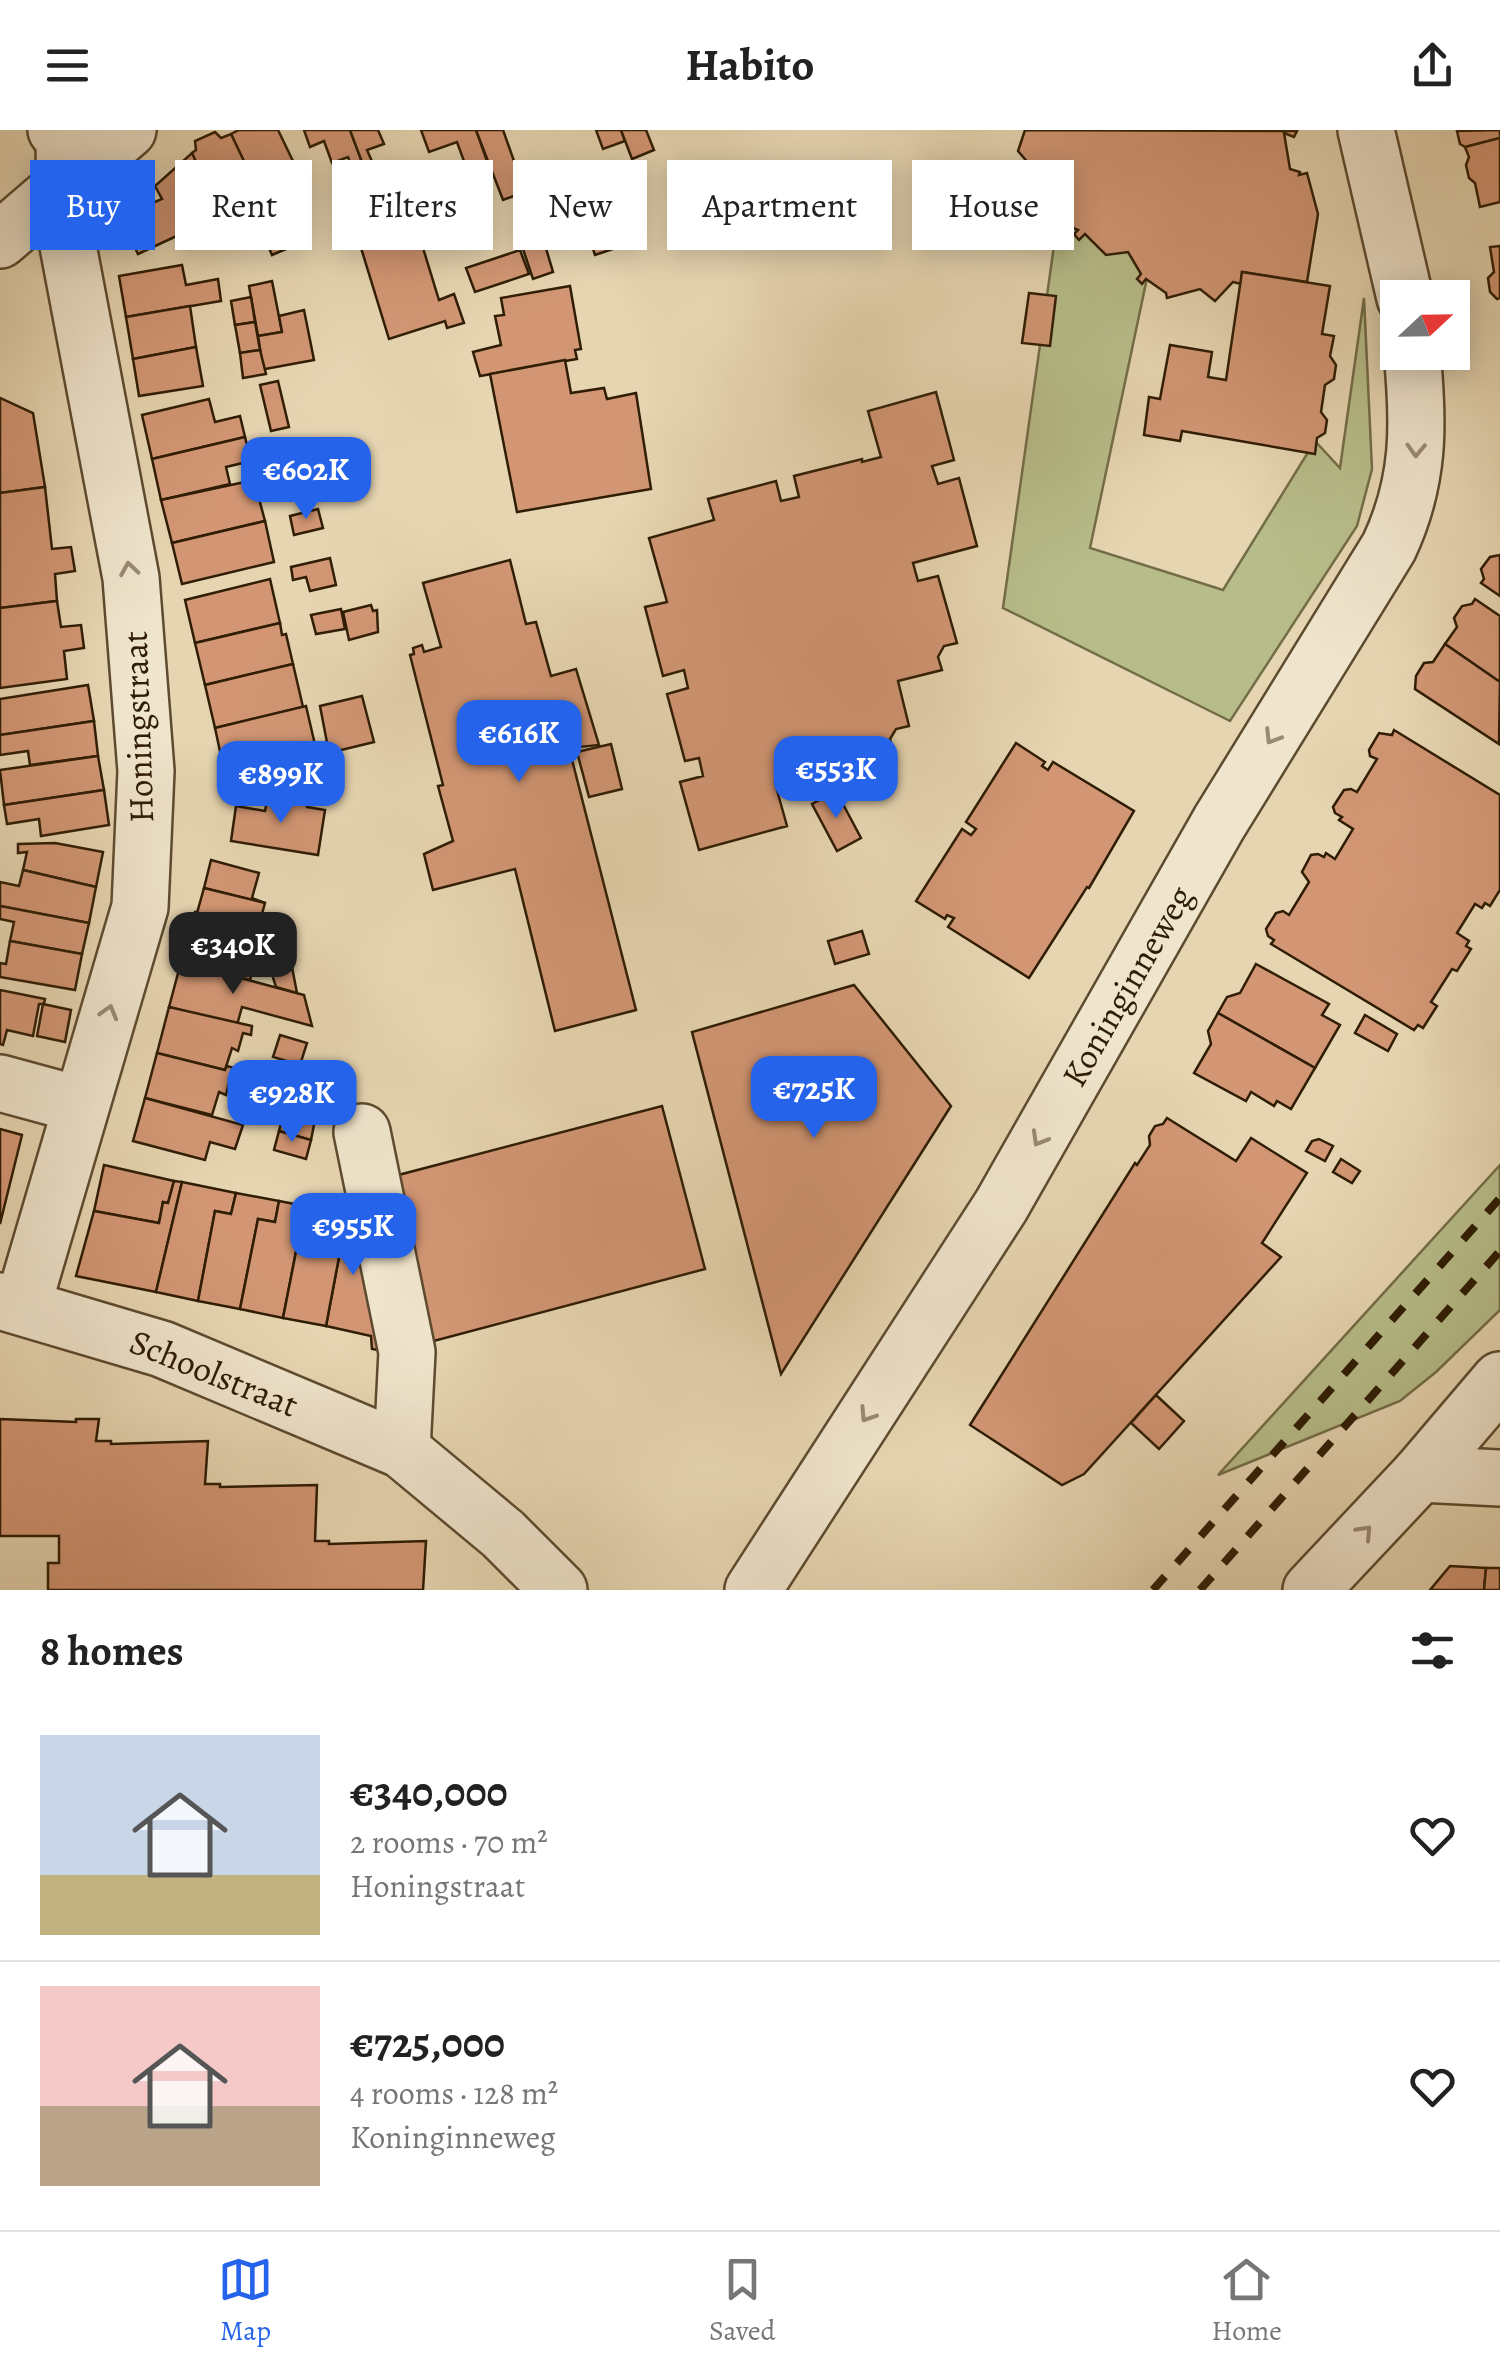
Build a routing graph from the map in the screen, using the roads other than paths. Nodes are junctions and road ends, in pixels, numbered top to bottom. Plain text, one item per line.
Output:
1 (128, 130) edge
2 (1366, 130) edge
3 (61, 152) edge
4 (0, 240) edge
5 (1401, 280) edge
6 (1414, 370) edge
7 (0, 1084) edge
8 (81, 1105) junction
9 (362, 1132) dead end
10 (11, 1303) edge
11 (1500, 1380) edge
12 (402, 1450) junction
13 (1420, 1474) junction
14 (1500, 1478) edge
15 (559, 1590) edge
16 (753, 1590) edge
17 (1311, 1590) edge

1 - 3 street
2 - 5 street
3 - 4 street
8 -> 3 street, Honingstraat
6 -> 16 street, Koninginneweg
7 - 8 street
8 - 10 street, Honingstraat
9 - 12 street
10 - 12 street, Schoolstraat
11 - 13 street
12 - 15 street, Schoolstraat
13 - 14 street
17 -> 13 street

